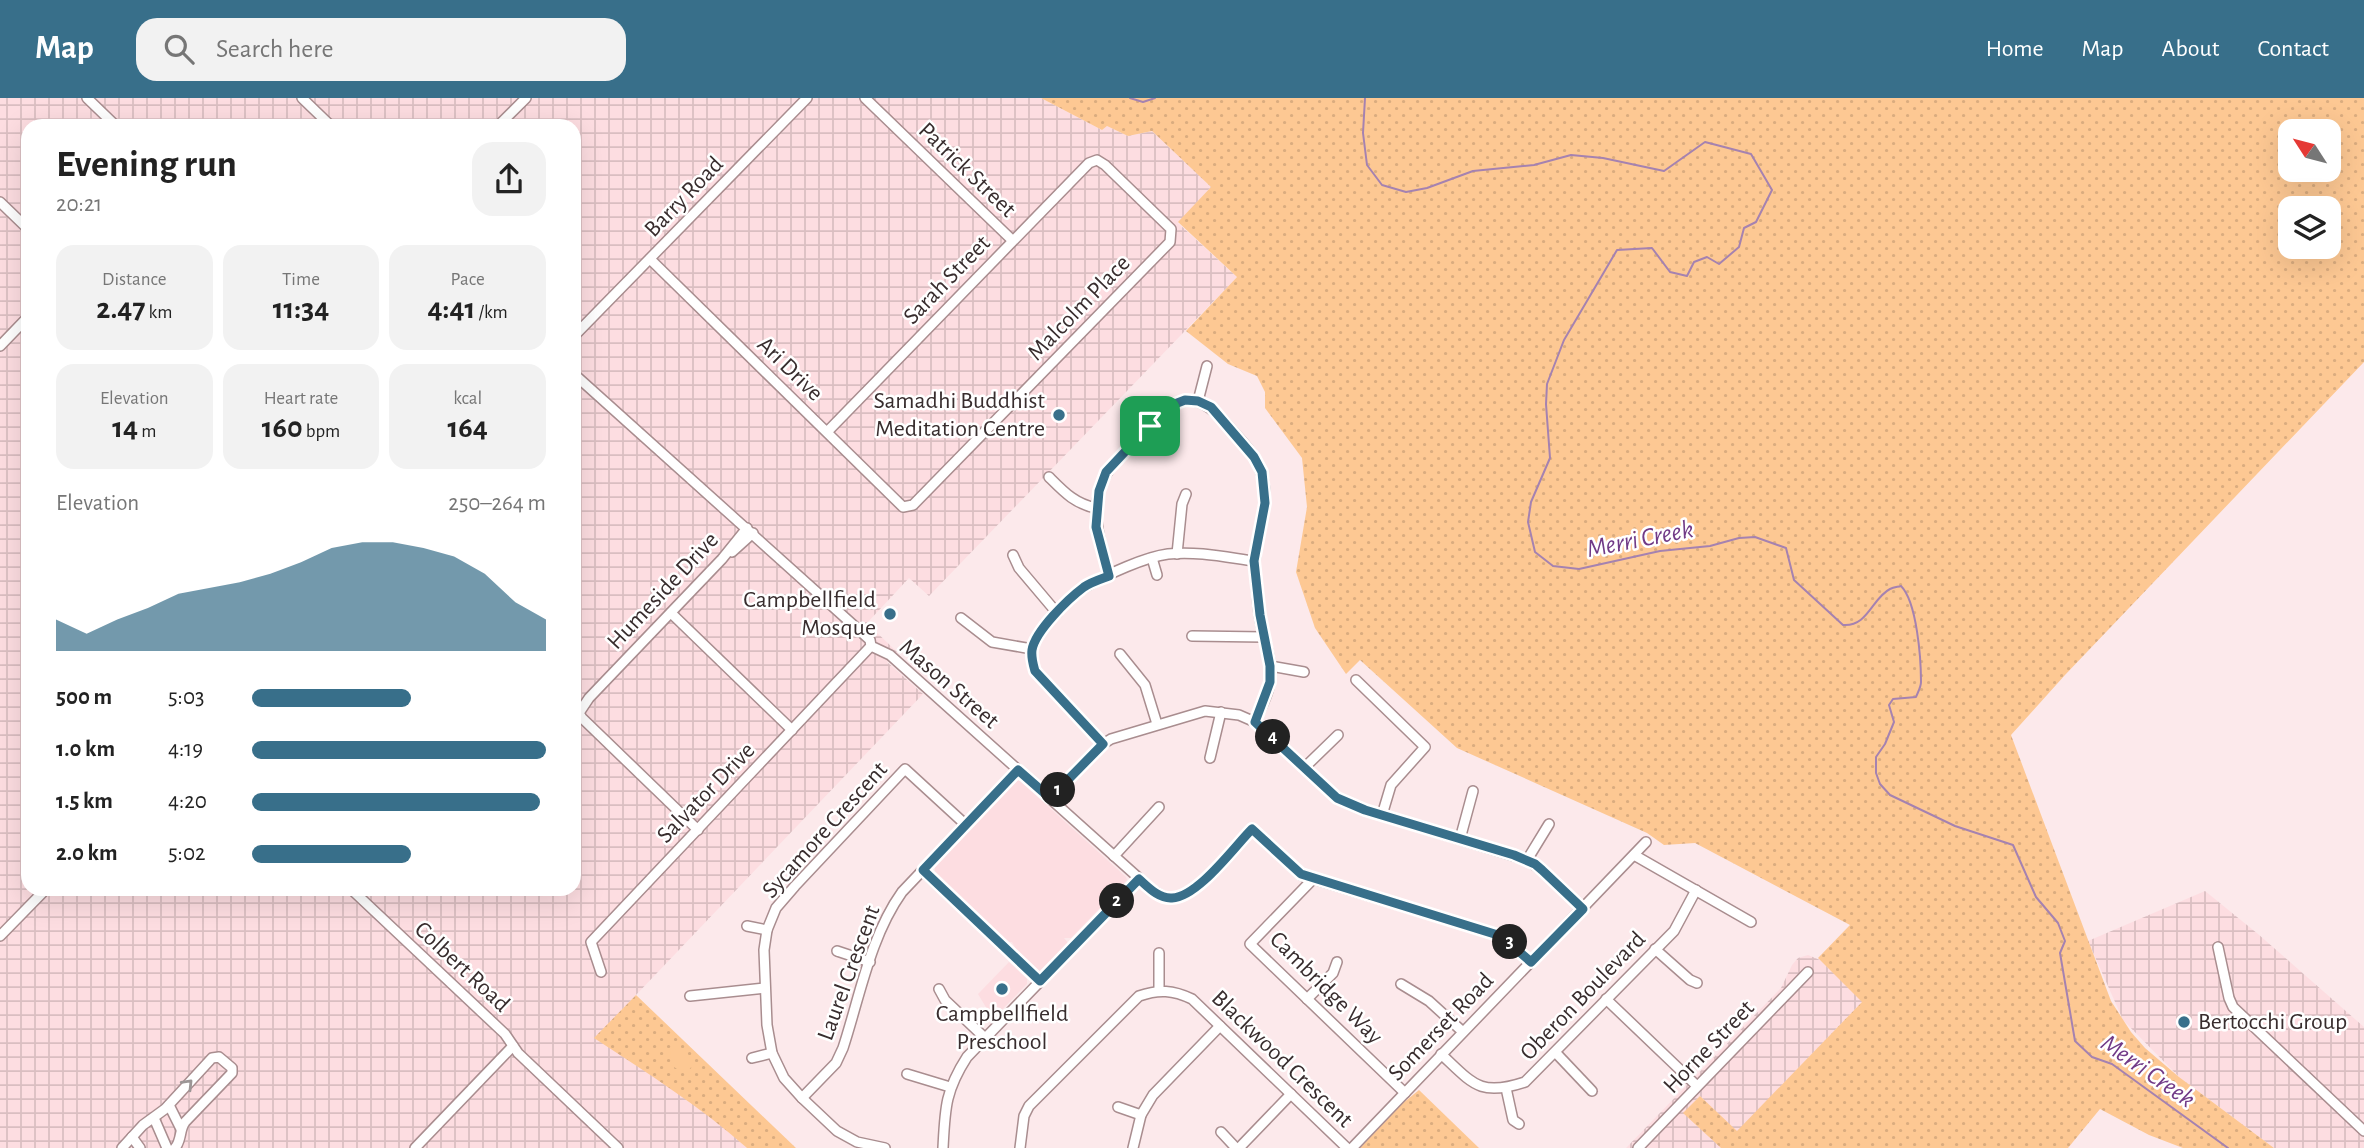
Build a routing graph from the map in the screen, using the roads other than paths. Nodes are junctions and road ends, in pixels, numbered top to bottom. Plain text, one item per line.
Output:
1 (87, 98) edge
2 (302, 98) edge
3 (526, 98) edge
4 (807, 98) edge
5 (865, 98) edge
6 (109, 119) edge
7 (324, 119) edge
8 (505, 119) edge
9 (1097, 160) joint
10 (0, 202) edge
11 (21, 222) edge
12 (1012, 240) junction
13 (650, 259) junction
14 (588, 323) junction
15 (21, 324) edge
16 (581, 330) edge
17 (581, 332) edge
18 (0, 346) edge
19 (1207, 366) dead end
20 (581, 378) edge
21 (1198, 401) junction
22 (827, 432) junction
23 (1049, 477) dead end
24 (1186, 494) dead end
25 (903, 507) joint
26 (1096, 508) junction
27 (750, 530) junction
28 (1177, 554) junction
29 (1013, 555) dead end
30 (1152, 558) junction
31 (1254, 561) junction
32 (1157, 575) dead end
33 (1109, 576) junction
34 (671, 613) junction
35 (1057, 613) junction
36 (961, 618) dead end
37 (1192, 636) dead end
38 (1264, 637) junction
39 (871, 646) junction
40 (1032, 649) junction
41 (1120, 654) dead end
42 (1270, 666) junction
43 (1304, 672) dead end
44 (1356, 680) dead end
45 (581, 712) edge
46 (1221, 712) junction
47 (581, 717) edge
48 (1255, 722) junction
49 (1157, 724) junction
50 (792, 730) junction
51 (1338, 735) dead end
52 (1103, 744) junction
53 (1210, 758) dead end
54 (1304, 768) junction
55 (1018, 770) junction
56 (1473, 791) dead end
57 (1050, 798) junction
58 (1159, 807) dead end
59 (1382, 815) junction
60 (1549, 824) dead end
61 (966, 825) junction
62 (698, 830) junction
63 (1460, 839) junction
64 (1646, 842) dead end
65 (1633, 855) junction
66 (1114, 856) junction
67 (1527, 860) junction
68 (923, 870) junction
69 (1139, 879) junction
70 (1313, 879) junction
71 (1696, 890) junction
72 (39, 896) edge
73 (358, 896) edge
74 (1583, 909) junction
75 (1751, 922) dead end
76 (747, 926) dead end
77 (767, 930) junction
78 (0, 936) edge
79 (2218, 947) dead end
80 (1655, 949) junction
81 (837, 951) dead end
82 (1159, 953) dead end
83 (870, 962) junction
84 (1336, 962) dead end
85 (1531, 962) junction
86 (601, 972) dead end
87 (1808, 972) dead end
88 (1040, 981) junction
89 (1697, 982) dead end
90 (1401, 984) dead end
91 (765, 988) junction
92 (939, 989) dead end
93 (1159, 990) junction
94 (690, 996) dead end
95 (1307, 999) junction
96 (1606, 999) junction
97 (1220, 1026) junction
98 (1463, 1031) junction
99 (985, 1038) junction
100 (513, 1046) junction
101 (772, 1053) junction
102 (1556, 1053) junction
103 (1441, 1054) junction
104 (752, 1058) dead end
105 (907, 1074) dead end
106 (1698, 1086) junction
107 (950, 1087) junction
108 (1506, 1088) junction
109 (1592, 1091) dead end
110 (1405, 1093) junction
111 (1291, 1094) junction
112 (802, 1098) junction
113 (169, 1105) junction
114 (1118, 1107) dead end
115 (1141, 1115) junction
116 (154, 1118) junction
117 (1519, 1124) dead end
118 (181, 1129) junction
119 (2364, 1131) edge
120 (1221, 1132) dead end
121 (132, 1137) junction
122 (122, 1148) edge
123 (140, 1148) edge
124 (167, 1148) edge
125 (175, 1148) edge
126 (415, 1148) edge
127 (618, 1148) edge
128 (885, 1148) edge
129 (943, 1148) edge
130 (1020, 1148) edge
131 (1133, 1148) edge
132 (1237, 1148) edge
133 (1349, 1148) edge
134 (1638, 1148) edge

1 - 6 street
2 - 7 street
3 - 8 street
4 - 13 street, Barry Road
5 - 12 street, Patrick Street
9 - 12 street, Sarah Street
9 - 25 street, Malcolm Place
10 - 11 street
12 - 22 street, Sarah Street
13 - 14 street, Barry Road
13 - 22 street, Ari Drive
14 - 16 street, Barry Road
14 - 17 street, Barry Road
15 - 18 street
19 - 21 street
20 - 27 street, Mason Street
21 - 26 street
21 - 31 street
22 - 25 street, Ari Drive
23 - 26 street
24 - 28 street
26 - 33 street
27 - 34 street, Humeside Drive
27 - 39 street, Mason Street
28 - 30 street
28 - 31 street
29 - 35 street
30 - 32 street
30 - 33 street
31 - 38 street
33 - 35 street
34 - 45 street, Humeside Drive
34 - 50 street
35 - 40 street
36 - 40 street
37 - 38 street
38 - 42 street
39 - 50 street, Salvator Drive
39 - 55 street, Mason Street
40 - 52 street
41 - 49 street
42 - 43 street
42 - 48 street
44 - 59 street
46 - 48 street
46 - 49 street
46 - 53 street
47 - 62 street, Humeside Drive
48 - 54 street
49 - 52 street
50 - 62 street, Salvator Drive
51 - 54 street
52 - 57 street
54 - 59 street
55 - 57 street, Mason Street
55 - 61 street, Laurel Crescent
56 - 63 street
57 - 66 street, Mason Street
58 - 66 street
59 - 63 street
60 - 67 street
61 - 68 street, Laurel Crescent
61 - 77 street, Sycamore Crescent
62 - 86 street, Salvator Drive
63 - 67 street
64 - 65 street, Somerset Road
65 - 71 street
65 - 74 street, Somerset Road
66 - 69 street, Mason Street
67 - 74 street
68 - 83 street, Laurel Crescent
68 - 88 street
69 - 70 street, Mason Street
69 - 88 street
70 - 85 street
70 - 95 street, Cambridge Way
71 - 75 street
71 - 80 street, Oberon Boulevard
72 - 78 street
73 - 100 street, Colbert Road
74 - 85 street, Somerset Road
76 - 77 street
77 - 91 street, Sycamore Crescent
79 - 119 street
80 - 89 street
80 - 96 street, Oberon Boulevard
81 - 83 street
82 - 93 street
83 - 112 street, Laurel Crescent
84 - 95 street
85 - 98 street, Somerset Road
87 - 106 street, Horne Street
88 - 99 street
90 - 98 street
91 - 94 street
91 - 101 street, Sycamore Crescent
92 - 99 street
93 - 97 street, Blackwood Crescent
93 - 130 street
95 - 110 street, Cambridge Way
96 - 102 street, Oberon Boulevard
96 - 106 street
97 - 111 street, Blackwood Crescent
97 - 115 street
98 - 103 street, Somerset Road
99 - 107 street
100 - 126 street
100 - 127 street, Colbert Road
101 - 104 street
101 - 112 street, Sycamore Crescent
102 - 108 street, Oberon Boulevard
102 - 109 street
103 - 108 street, Oberon Boulevard
103 - 110 street, Somerset Road
105 - 107 street
106 - 134 street, Horne Street
107 - 129 street
108 - 117 street
110 - 133 street, Somerset Road
111 - 132 street
111 - 133 street, Blackwood Crescent
112 - 128 street, Sycamore Crescent
113 - 116 street
113 - 118 street
113 -> 118 street
114 - 115 street
115 - 131 street
116 - 121 street
116 - 124 street
118 - 125 street
120 - 132 street
121 - 122 street
121 - 123 street

